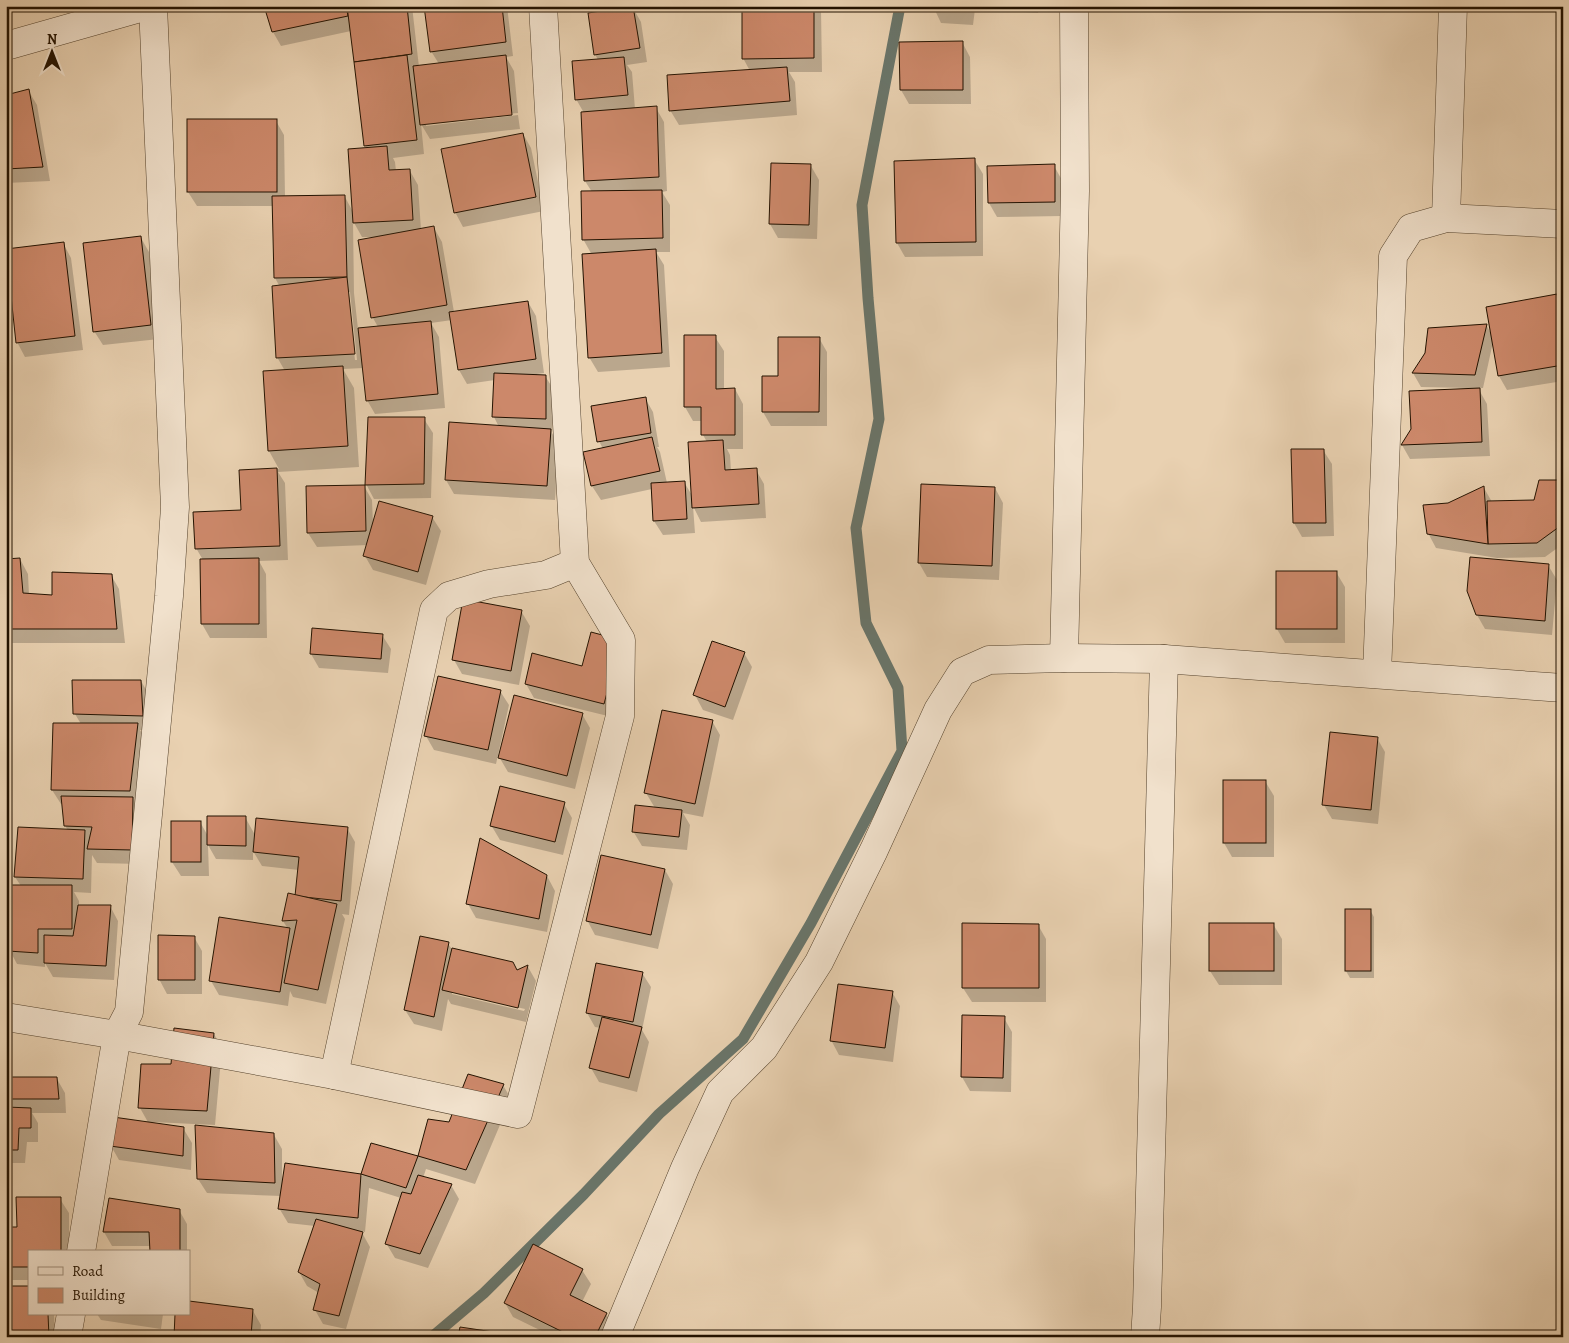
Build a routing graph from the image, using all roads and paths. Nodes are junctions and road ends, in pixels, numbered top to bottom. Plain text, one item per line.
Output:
1 (147, 6) edge
2 (153, 6) edge
3 (543, 6) edge
4 (1074, 6) edge
5 (1453, 6) edge
6 (6, 46) edge
7 (1446, 218) junction
8 (1563, 224) edge
9 (575, 563) junction
10 (1064, 658) junction
11 (1164, 659) junction
12 (1377, 674) junction
13 (1563, 688) edge
14 (6, 1017) edge
15 (117, 1035) junction
16 (334, 1075) junction
17 (81, 1250) edge
18 (71, 1316) edge
19 (67, 1337) edge
20 (615, 1337) edge
21 (1145, 1337) edge

1 - 6 street
2 - 15 street
3 - 9 street
4 - 10 street
5 - 7 street
7 - 8 street
7 - 12 street
9 - 16 street
9 - 16 street
10 - 11 street
10 - 20 street
11 - 12 street
11 - 21 street
12 - 13 street
14 - 15 street
15 - 16 street
15 - 17 street
18 - 19 street

